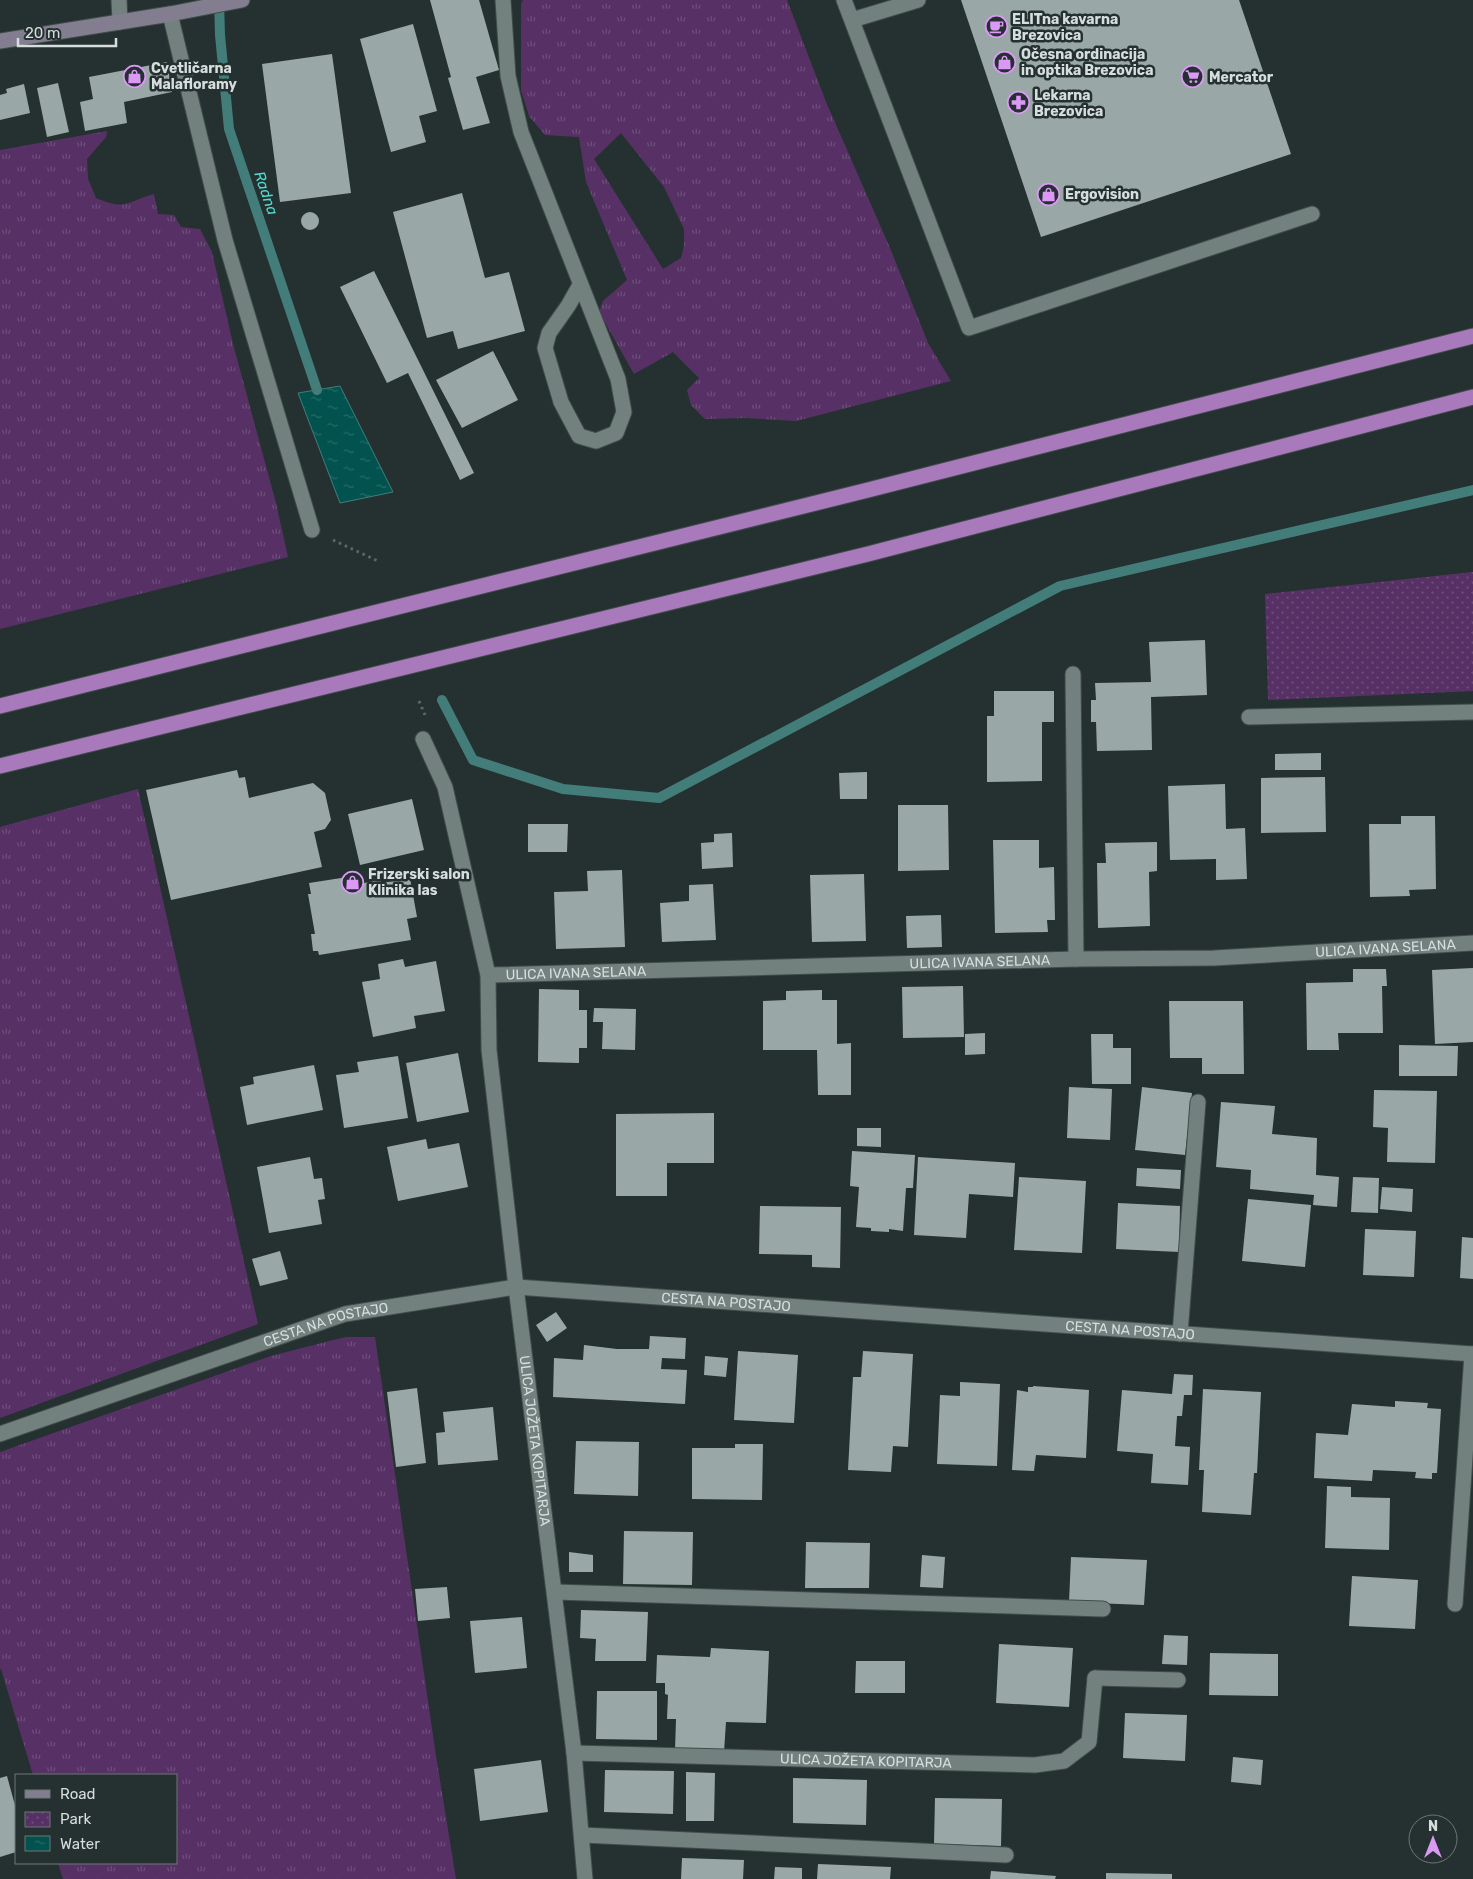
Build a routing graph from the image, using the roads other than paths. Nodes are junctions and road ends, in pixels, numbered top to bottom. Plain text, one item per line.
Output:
1 (119, 0) edge
2 (503, 0) edge
3 (844, 0) edge
4 (918, 0) edge
5 (236, 1) edge
6 (170, 14) junction
7 (852, 20) junction
8 (120, 22) junction
9 (0, 41) edge
10 (1312, 214) dead end
11 (580, 285) junction
12 (1473, 336) edge
13 (1473, 397) edge
14 (312, 530) road end
15 (1073, 674) dead end
16 (0, 706) edge
17 (1473, 712) edge
18 (1249, 717) dead end
19 (423, 739) dead end
20 (0, 766) edge
21 (1473, 943) edge
22 (1076, 959) junction
23 (488, 975) junction
24 (1198, 1102) dead end
25 (516, 1288) junction
26 (1180, 1334) junction
27 (1473, 1354) edge
28 (0, 1434) edge
29 (555, 1592) junction
30 (1455, 1604) dead end
31 (1103, 1609) dead end
32 (1178, 1680) dead end
33 (574, 1753) junction
34 (582, 1835) junction
35 (1006, 1856) dead end
36 (585, 1879) edge

1 - 8 street
2 - 11 street
3 - 7 street
4 - 7 street
5 - 6 main road
6 - 8 main road
6 - 14 street
7 - 10 street
8 - 9 main road
11 - 11 street
12 - 16 highway
13 - 20 highway
15 - 22 street
17 - 18 street
19 - 23 street, ULICA IVANA SELANA
21 - 22 street, ULICA IVANA SELANA
22 - 23 street, ULICA IVANA SELANA
23 - 25 street, ULICA IVANA SELANA
24 - 26 street
25 - 26 street, CESTA NA POSTAJO
25 - 28 street, CESTA NA POSTAJO
25 - 29 street, ULICA JOŽETA KOPITARJA
26 - 27 street, CESTA NA POSTAJO
27 - 30 street
29 - 31 street
29 - 33 street, ULICA JOŽETA KOPITARJA
32 - 33 street, ULICA JOŽETA KOPITARJA
33 - 34 street, ULICA JOŽETA KOPITARJA
34 - 35 street
34 - 36 street, ULICA JOŽETA KOPITARJA

